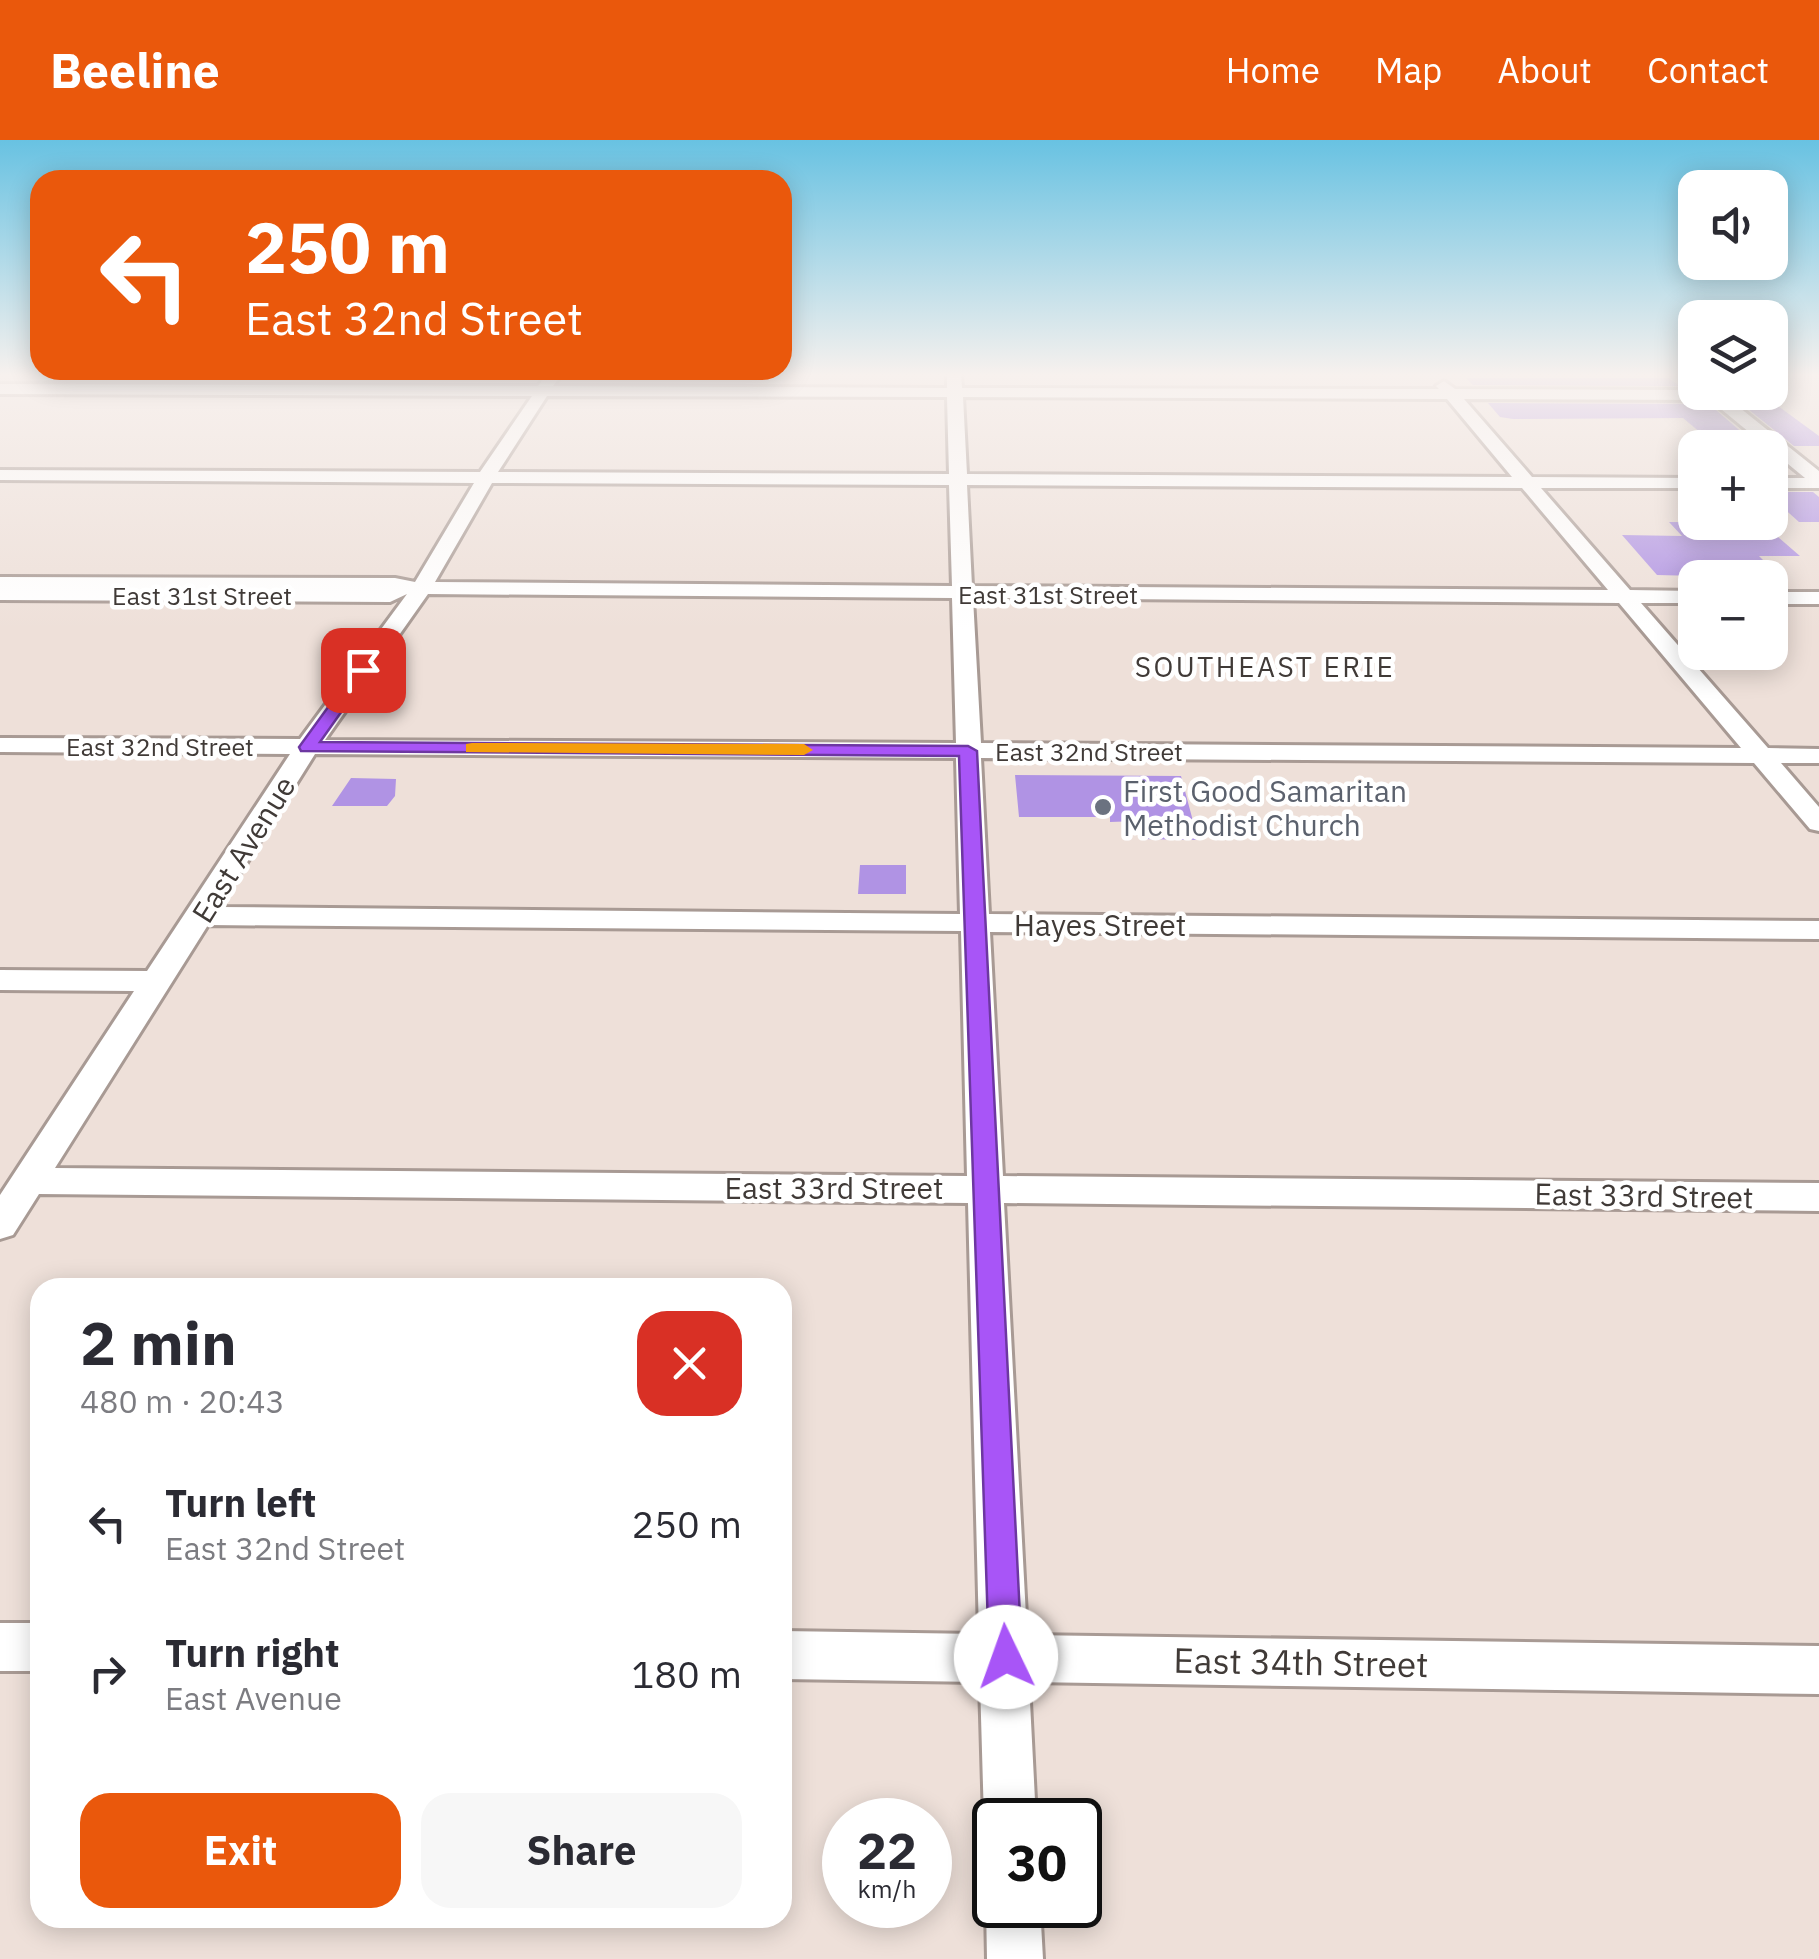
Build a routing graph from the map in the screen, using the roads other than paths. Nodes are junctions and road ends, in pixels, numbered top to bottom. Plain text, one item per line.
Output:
1 (498, 460) edge
2 (958, 460) edge
3 (1509, 460) edge
4 (1792, 460) edge
5 (0, 475) edge
6 (486, 478) junction
7 (959, 480) junction
8 (1528, 482) junction
9 (1678, 482) edge
10 (1819, 482) edge
11 (1788, 483) edge
12 (0, 583) edge
13 (411, 589) junction
14 (960, 593) junction
15 (0, 594) edge
16 (1626, 597) junction
17 (1678, 597) edge
18 (1788, 598) edge
19 (1819, 598) edge
20 (0, 745) edge
21 (307, 747) junction
22 (968, 751) junction
23 (1761, 756) junction
24 (1819, 756) edge
25 (1819, 823) edge
26 (201, 916) junction
27 (976, 923) junction
28 (1819, 930) edge
29 (0, 980) edge
30 (156, 981) junction
31 (28, 1181) junction
32 (984, 1188) junction
33 (1819, 1197) edge
34 (0, 1224) edge
35 (0, 1646) edge
36 (30, 1647) edge
37 (792, 1655) edge
38 (1006, 1657) junction
39 (1819, 1670) edge
40 (1009, 1798) edge
41 (1013, 1928) edge
42 (1014, 1959) edge

1 - 6 street, East Avenue
2 - 7 street
3 - 8 street
4 - 10 street
5 - 6 street
6 - 7 street
6 - 13 street, East Avenue
7 - 8 street
7 - 14 street
8 - 9 street
8 - 16 street
10 - 11 street
12 - 13 street, East 31st Street
13 - 14 street, East 31st Street
13 - 15 street, East 31st Street
13 - 21 street, East Avenue
14 - 16 street, East 31st Street
14 - 22 street
16 - 17 street, East 31st Street
16 - 23 street
18 - 19 street
20 - 21 street, East 32nd Street
21 - 22 street, East 32nd Street
21 - 26 street, East Avenue
22 - 23 street, East 32nd Street
22 - 27 street
23 - 24 street, East 32nd Street
23 - 25 street
26 - 27 street, Hayes Street
26 - 30 street, East Avenue
27 - 28 street, Hayes Street
27 - 32 street
29 - 30 street
30 - 31 street, East Avenue
31 - 32 street, East 33rd Street
31 - 34 street, East Avenue
32 - 33 street, East 33rd Street
32 - 38 street
35 - 36 street
37 - 38 street, East 34th Street
38 - 39 street, East 34th Street
38 - 40 street
41 - 42 street

